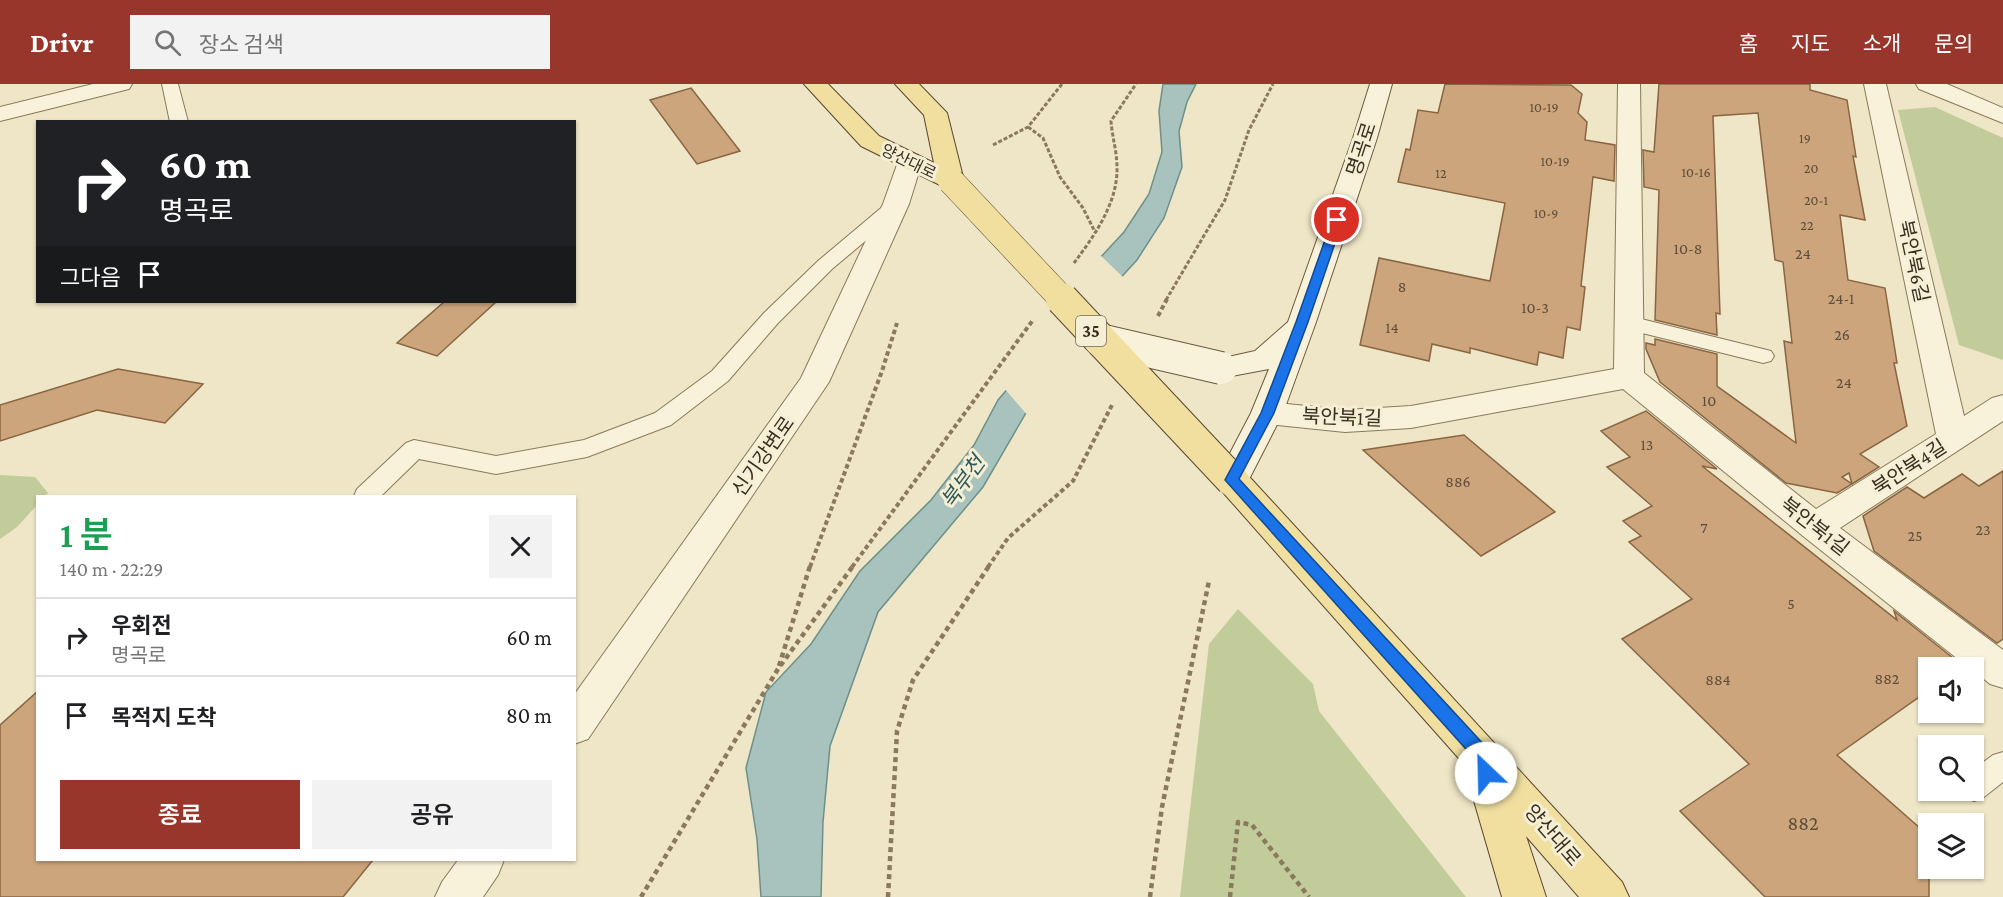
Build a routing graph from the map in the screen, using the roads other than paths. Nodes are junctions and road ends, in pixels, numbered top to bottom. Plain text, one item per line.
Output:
1 (121, 84) edge
2 (170, 84) edge
3 (815, 84) edge
4 (906, 84) edge
5 (1381, 84) edge
6 (1629, 84) edge
7 (1875, 84) edge
8 (1927, 84) edge
9 (0, 114) edge
10 (2003, 116) edge
11 (179, 120) edge
12 (910, 162) junction
13 (951, 181) junction
14 (894, 207) junction
15 (1302, 322) junction
16 (1629, 323) junction
17 (1100, 340) junction
18 (1763, 356) dead end
19 (1629, 377) junction
20 (2003, 406) edge
21 (1267, 413) junction
22 (1953, 439) junction
23 (1232, 480) junction
24 (367, 495) edge
25 (1815, 527) junction
26 (2003, 672) edge
27 (576, 724) edge
28 (1480, 753) junction
29 (2003, 765) edge
30 (1984, 779) edge
31 (482, 861) edge
32 (457, 897) edge
33 (1524, 897) edge
34 (1607, 897) edge

1 - 9 street
2 - 11 lane
3 - 12 main road, 양산대로 / 35
4 - 13 main road, 양산대로
5 - 15 street, 명곡로
6 - 16 street
7 - 22 street, 북안북6길
8 - 10 street
12 - 13 main road, 양산대로 / 35
12 - 14 street, 신기강변로
13 - 17 main road, 35, bridge
14 - 24 lane
14 - 27 street, 신기강변로
15 - 17 street, bridge
15 - 21 street, 명곡로
16 - 18 lane
16 - 19 street
17 - 23 main road, 35, bridge
19 - 21 street, 북안북1길
19 - 25 street, 북안북1길
20 - 22 street, 북안북4길
21 - 23 street, 명곡로
22 - 25 street, 북안북4길
23 - 28 main road, 양산대로 / 35
25 - 26 street, 북안북1길
28 - 33 main road
28 - 34 main road, 양산대로 / 35
29 - 30 lane
31 - 32 street

